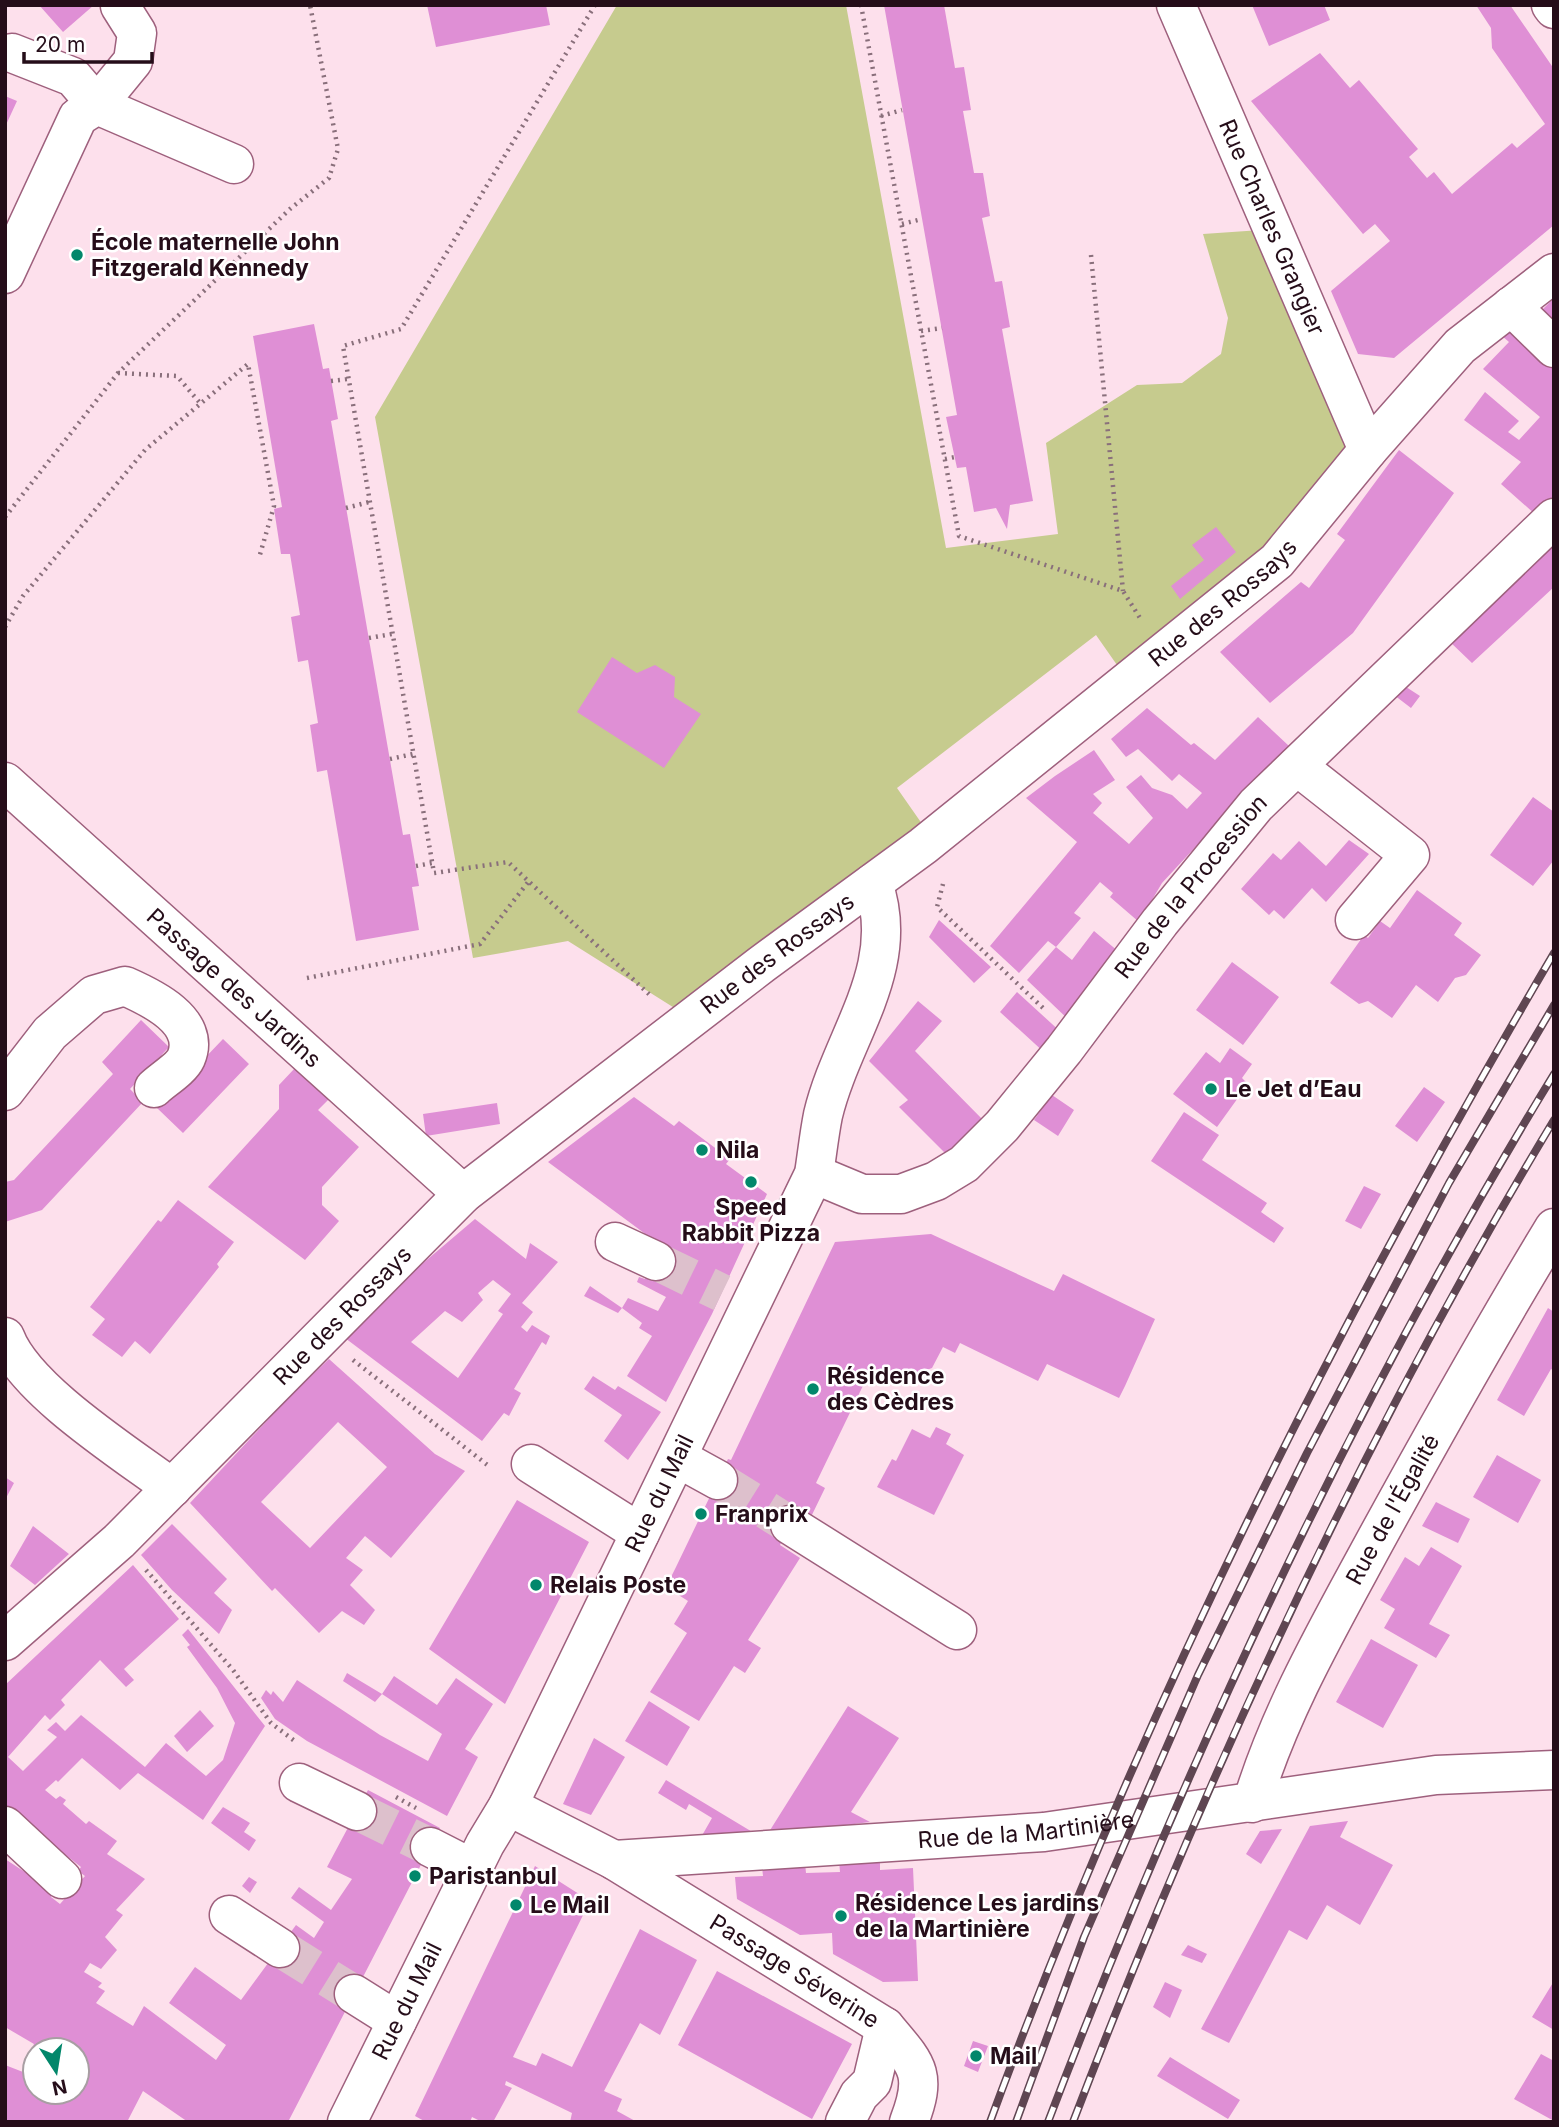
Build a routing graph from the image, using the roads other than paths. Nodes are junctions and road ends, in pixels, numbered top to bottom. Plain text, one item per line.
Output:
1 (1176, 5) edge
2 (120, 6) edge
3 (12, 53) dead end
4 (97, 105) junction
5 (234, 164) dead end
6 (1554, 273) edge
7 (5, 274) edge
8 (1511, 306) junction
9 (1554, 348) edge
10 (1368, 450) junction
11 (1554, 519) edge
12 (1297, 766) junction
13 (5, 782) edge
14 (873, 883) junction
15 (1355, 920) dead end
16 (153, 1088) dead end
17 (5, 1091) edge
18 (814, 1174) junction
19 (463, 1194) junction
20 (1554, 1228) edge
21 (615, 1242) dead end
22 (656, 1261) tunnel mouth
23 (5, 1337) edge
24 (678, 1458) junction
25 (531, 1464) road end
26 (718, 1480) tunnel mouth
27 (172, 1488) junction
28 (790, 1525) tunnel mouth
29 (640, 1534) junction
30 (957, 1630) dead end
31 (5, 1641) edge
32 (1554, 1770) edge
33 (299, 1783) dead end
34 (1252, 1803) junction
35 (508, 1806) junction
36 (357, 1811) tunnel mouth
37 (5, 1826) edge
38 (428, 1830) tunnel mouth
39 (614, 1860) junction
40 (473, 1869) junction
41 (62, 1879) dead end
42 (229, 1915) dead end
43 (279, 1948) tunnel mouth
44 (354, 1994) tunnel mouth
45 (397, 2021) junction
46 (885, 2027) junction
47 (348, 2122) edge
48 (845, 2122) edge
49 (909, 2122) edge

1 - 10 street, Rue Charles Grangier
2 - 4 street
3 - 4 street
4 - 5 street
4 - 7 street
6 - 8 street, Rue des Rossays
8 - 9 street
8 - 10 street, Rue des Rossays
10 - 14 street, Rue des Rossays
11 - 12 street, Rue de la Procession
12 - 15 street
12 - 18 street, Rue de la Procession
13 - 19 street, Passage des Jardins
14 - 18 street, Rue du Mail
14 - 19 street, Rue des Rossays
16 - 17 street
18 - 24 street, Rue du Mail
19 - 27 street, Rue des Rossays
20 - 34 street, Rue de l'Égalité
21 - 22 street
23 - 27 street
24 - 26 street
24 - 29 street, Rue du Mail
25 - 29 street
27 - 31 street, Rue des Rossays
28 - 30 street
29 - 35 street, Rue du Mail
32 - 34 street, Rue de la Martinière
33 - 36 street
34 - 39 street, Rue de la Martinière
35 - 39 street
35 - 40 street, Rue du Mail
37 - 41 street
38 - 40 street
39 - 46 street, Passage Séverine
40 - 45 street, Rue du Mail
42 - 43 street
44 - 45 street
45 - 47 street, Rue du Mail
46 - 48 street, Passage Séverine
46 - 49 street

